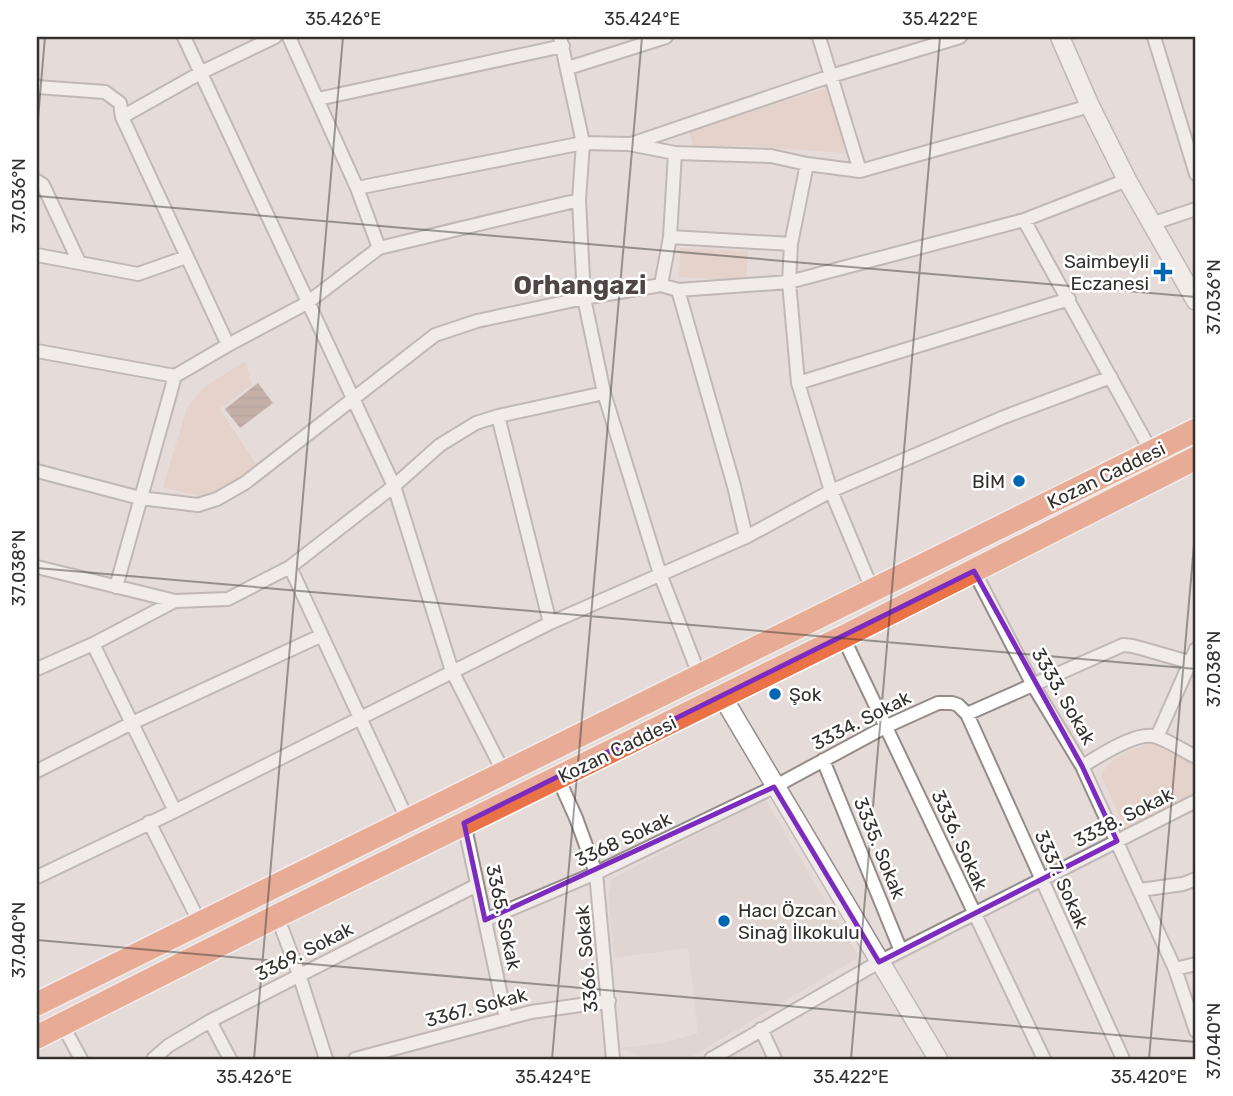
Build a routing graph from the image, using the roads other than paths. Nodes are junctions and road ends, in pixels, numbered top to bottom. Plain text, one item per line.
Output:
1 (184, 37) edge
2 (275, 37) edge
3 (289, 37) edge
4 (666, 37) edge
5 (818, 37) edge
6 (960, 37) edge
7 (1154, 37) edge
8 (1064, 38) edge
9 (562, 41) edge
10 (568, 68) junction
11 (202, 72) junction
12 (831, 76) junction
13 (37, 87) edge
14 (318, 99) junction
15 (1090, 106) junction
16 (122, 117) junction
17 (583, 143) junction
18 (629, 144) junction
19 (675, 153) junction
20 (807, 164) junction
21 (860, 171) junction
22 (1196, 174) edge
23 (1127, 180) junction
24 (37, 181) edge
25 (357, 188) junction
26 (579, 200) junction
27 (1196, 209) edge
28 (1024, 220) junction
29 (1151, 224) junction
30 (670, 237) junction
31 (791, 244) junction
32 (379, 248) junction
33 (37, 255) edge
34 (186, 257) junction
35 (79, 262) junction
36 (789, 282) junction
37 (661, 285) junction
38 (678, 289) junction
39 (584, 298) junction
40 (1069, 299) junction
41 (1196, 301) edge
42 (307, 303) junction
43 (228, 345) junction
44 (37, 351) edge
45 (175, 376) junction
46 (1111, 377) junction
47 (798, 383) junction
48 (604, 393) junction
49 (354, 396) junction
50 (498, 416) junction
51 (1196, 430) edge
52 (1152, 453) junction
53 (1196, 458) edge
54 (37, 471) edge
55 (394, 486) junction
56 (831, 491) junction
57 (140, 498) junction
58 (746, 537) junction
59 (290, 566) junction
60 (37, 568) edge
61 (974, 571) junction
62 (660, 574) junction
63 (116, 587) junction
64 (872, 589) junction
65 (175, 601) junction
66 (550, 623) junction
67 (320, 636) junction
68 (844, 637) junction
69 (93, 644) junction
70 (1196, 649) edge
71 (1194, 663) edge
72 (37, 669) edge
73 (452, 671) junction
74 (700, 677) junction
75 (1033, 685) junction
76 (722, 696) junction
77 (967, 714) junction
78 (359, 719) junction
79 (132, 723) junction
80 (885, 727) junction
81 (1157, 737) junction
82 (1196, 757) edge
83 (823, 760) junction
84 (1082, 766) junction
85 (37, 771) edge
86 (504, 773) junction
87 (558, 778) junction
88 (774, 788) junction
89 (1196, 802) edge
90 (175, 811) junction
91 (408, 821) junction
92 (149, 822) junction
93 (464, 823) junction
94 (1117, 841) junction
95 (596, 873) junction
96 (37, 877) edge
97 (1196, 878) edge
98 (1042, 880) junction
99 (477, 886) junction
100 (1140, 890) junction
101 (973, 914) junction
102 (277, 916) junction
103 (485, 920) junction
104 (200, 923) junction
105 (901, 951) junction
106 (879, 962) junction
107 (1196, 964) edge
108 (1175, 969) junction
109 (299, 974) junction
110 (609, 1001) junction
111 (37, 1004) edge
112 (506, 1019) junction
113 (210, 1021) junction
114 (62, 1024) junction
115 (1196, 1027) edge
116 (761, 1029) junction
117 (37, 1037) edge
118 (81, 1059) edge
119 (153, 1059) edge
120 (230, 1059) edge
121 (326, 1059) edge
122 (355, 1059) edge
123 (613, 1059) edge
124 (711, 1059) edge
125 (775, 1059) edge
126 (939, 1059) edge
127 (1044, 1059) edge
128 (1124, 1059) edge

1 - 11 street
2 - 11 street
3 - 14 street
4 - 10 street
5 - 12 street
6 - 12 street
7 - 22 street
8 - 15 street
9 - 10 street
9 - 14 street
10 - 17 street
11 - 16 street
11 - 42 street
12 - 18 street
12 - 21 street
13 - 16 street
14 - 25 street
15 - 21 street
15 - 23 street
16 - 34 street
17 - 18 street
17 - 25 street
17 - 26 street
18 - 19 street
19 - 20 street
19 - 30 street
20 - 21 street
20 - 31 street
23 - 28 street
23 - 29 street
24 - 35 street
25 - 32 street
26 - 32 street
26 - 39 street
27 - 29 street
28 - 36 street
28 - 40 street
29 - 41 street
30 - 31 street
30 - 37 street
31 - 36 street
32 - 42 street
33 - 35 street
34 - 35 street
34 - 43 street
36 - 38 street
36 - 47 street
37 - 38 street
37 - 39 street
38 - 58 street
39 - 48 street
39 - 49 street
40 - 46 street
40 - 47 street
42 - 43 street
42 - 49 street
43 - 45 street
44 - 45 street
45 - 57 street
46 - 52 street
46 - 56 street
47 - 56 street
48 - 50 street
48 - 62 street
49 - 55 street
49 - 57 street
50 - 55 street
50 - 66 street
51 - 52 highway, Kozan Caddesi
52 - 64 highway, Kozan Caddesi
53 - 61 highway, Kozan Caddesi
54 - 57 street
55 - 59 street
55 - 73 street
56 - 58 street
56 - 64 street
57 - 63 street
58 - 62 street
59 - 65 street
59 - 67 street
60 - 63 street
61 - 68 highway, Kozan Caddesi
61 - 75 street, 3333. Sokak
62 - 66 street
62 - 74 street
63 - 65 street
64 - 74 highway, Kozan Caddesi
65 - 69 street
66 - 73 street
67 - 78 street
67 - 79 street
68 - 76 highway, Kozan Caddesi
68 - 80 street, 3336. Sokak
69 - 72 street
69 - 79 street
70 - 71 street
71 - 75 street
71 - 81 street
73 - 78 street
73 - 86 street
74 - 86 highway, Kozan Caddesi
75 - 77 street
75 - 84 street, 3333. Sokak
76 - 87 highway, Kozan Caddesi
76 - 88 street
77 - 80 street, 3334. Sokak
77 - 98 street, 3337. Sokak
78 - 90 street
78 - 91 street
79 - 85 street
79 - 90 street
80 - 83 street, 3334. Sokak
80 - 101 street, 3336. Sokak
81 - 82 street
81 - 84 street
83 - 88 street, 3334. Sokak
83 - 105 street, 3335. Sokak
84 - 94 street, 3333. Sokak
86 - 91 highway, Kozan Caddesi
87 - 93 highway, Kozan Caddesi
87 - 95 street, 3366. Sokak
88 - 95 street, 3368 Sokak
88 - 106 street
89 - 94 street, 3338. Sokak
90 - 92 street
91 - 104 highway, Kozan Caddesi
92 - 96 street
92 - 104 street
93 - 99 street, 3365. Sokak
93 - 102 highway, Kozan Caddesi
94 - 98 street, 3338. Sokak
94 - 100 street, 3333. Sokak
95 - 103 street, 3368 Sokak
95 - 110 street, 3366. Sokak
97 - 100 street
98 - 101 street, 3338. Sokak
98 - 128 street, 3337. Sokak
99 - 103 street, 3365. Sokak
99 - 109 street, 3369. Sokak
100 - 108 street, 3333. Sokak
101 - 105 street, 3338. Sokak
101 - 127 street, 3336. Sokak
102 - 109 street
102 - 114 highway, Kozan Caddesi
103 - 112 street, 3365. Sokak
104 - 111 highway, Kozan Caddesi
105 - 106 street, 3338. Sokak
106 - 116 street, 3338. Sokak
106 - 126 street
107 - 108 street
108 - 115 street, 3333. Sokak
109 - 113 street, 3369. Sokak
109 - 121 street
110 - 112 street, 3367. Sokak
110 - 123 street, 3366. Sokak
112 - 122 street, 3367. Sokak
113 - 119 street, 3369. Sokak
113 - 120 street
114 - 117 highway, Kozan Caddesi
114 - 118 street
116 - 124 street, 3338. Sokak
116 - 125 street

